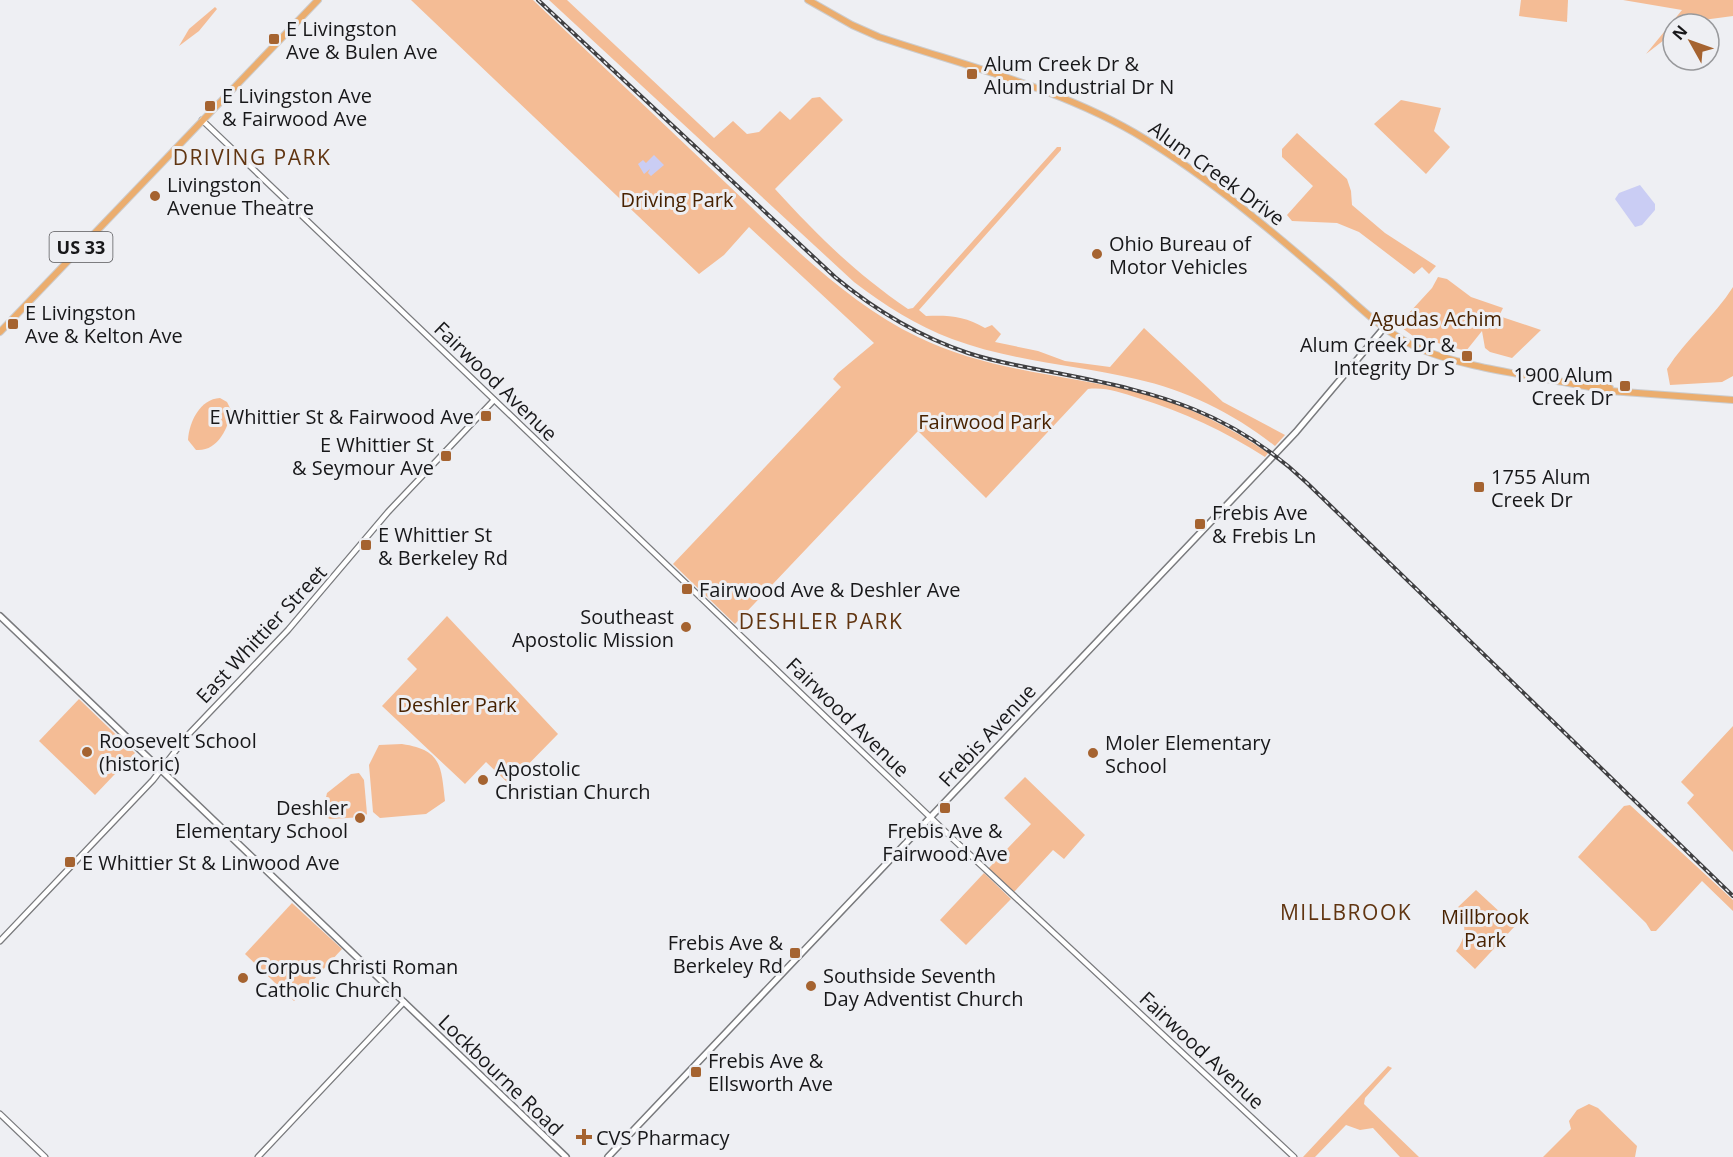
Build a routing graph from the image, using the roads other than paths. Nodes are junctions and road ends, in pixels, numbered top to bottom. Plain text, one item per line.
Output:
1 (318, 0) edge
2 (808, 0) edge
3 (202, 120) junction
4 (1383, 329) junction
5 (0, 332) edge
6 (494, 400) junction
7 (1733, 400) edge
8 (0, 616) edge
9 (161, 770) junction
10 (930, 818) junction
11 (0, 941) edge
12 (404, 1002) junction
13 (0, 1114) edge
14 (45, 1157) edge
15 (258, 1157) edge
16 (566, 1157) edge
17 (608, 1157) edge
18 (1294, 1157) edge

1 - 3 main road, US 33
2 - 4 main road, Alum Creek Drive
3 - 5 main road, US 33
3 - 6 street, Fairwood Avenue
4 - 7 main road, Alum Creek Drive
4 - 10 main road, Frebis Avenue
6 - 9 street, East Whittier Street
6 - 10 street, Fairwood Avenue
8 - 9 main road, Lockbourne Road
9 - 11 street, East Whittier Street
9 - 12 main road, Lockbourne Road
10 - 17 main road, Frebis Avenue
10 - 18 street, Fairwood Avenue
12 - 15 street
12 - 16 main road, Lockbourne Road
13 - 14 street

